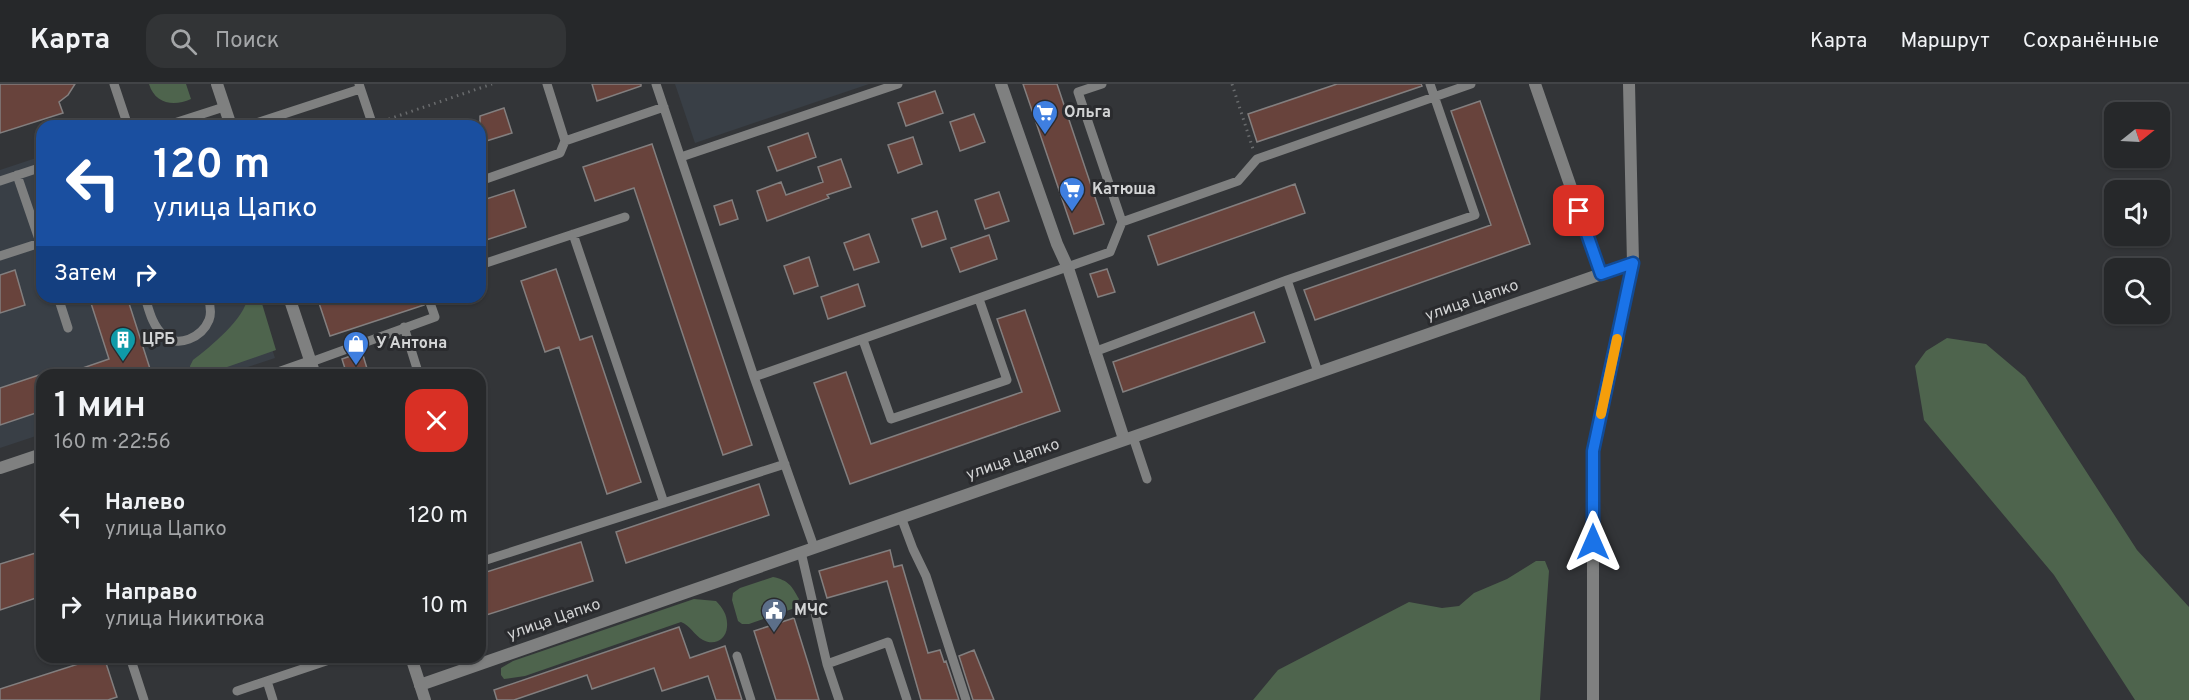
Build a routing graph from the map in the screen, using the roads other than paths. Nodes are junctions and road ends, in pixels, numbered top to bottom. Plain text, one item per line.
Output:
1 (114, 84) edge
2 (217, 84) edge
3 (547, 84) edge
4 (656, 84) edge
5 (897, 84) edge
6 (1001, 84) edge
7 (1101, 84) edge
8 (1430, 84) edge
9 (1471, 84) edge
10 (1535, 84) edge
11 (1629, 84) edge
12 (360, 86) edge
13 (1435, 97) junction
14 (224, 107) junction
15 (664, 107) junction
16 (126, 120) edge
17 (184, 120) edge
18 (229, 120) edge
19 (264, 120) edge
20 (370, 120) edge
21 (565, 141) junction
22 (681, 158) junction
23 (36, 169) edge
24 (18, 175) junction
25 (486, 179) edge
26 (0, 181) edge
27 (625, 217) dead end
28 (1122, 222) junction
29 (36, 230) edge
30 (573, 234) junction
31 (36, 246) edge
32 (0, 256) edge
33 (486, 263) edge
34 (1633, 263) junction
35 (1068, 268) junction
36 (1601, 274) junction
37 (1287, 280) junction
38 (979, 299) junction
39 (60, 303) edge
40 (147, 303) edge
41 (210, 303) edge
42 (291, 303) edge
43 (430, 303) edge
44 (404, 327) junction
45 (68, 328) dead end
46 (863, 340) junction
47 (1094, 352) junction
48 (311, 362) junction
49 (291, 369) edge
50 (313, 369) edge
51 (417, 369) edge
52 (1318, 372) junction
53 (754, 377) junction
54 (1128, 438) junction
55 (36, 456) edge
56 (784, 464) junction
57 (0, 468) edge
58 (1147, 479) dead end
59 (664, 503) junction
60 (901, 517) junction
61 (814, 547) junction
62 (801, 552) junction
63 (486, 560) edge
64 (737, 656) dead end
65 (486, 662) edge
66 (132, 663) edge
67 (320, 663) edge
68 (413, 663) edge
69 (483, 663) edge
70 (827, 664) junction
71 (267, 681) junction
72 (420, 685) junction
73 (237, 691) dead end
74 (144, 700) edge
75 (273, 700) edge
76 (417, 700) edge
77 (425, 700) edge
78 (751, 700) edge
79 (839, 700) edge
80 (907, 700) edge
81 (966, 700) edge
82 (1593, 700) edge

1 - 16 lane
2 - 14 street
3 - 21 lane
4 - 15 lane
5 - 22 lane
6 - 35 street
7 - 28 lane
8 - 13 lane
9 - 13 lane
10 - 36 street
11 - 34 street
12 - 19 lane
12 - 20 lane
13 - 28 lane
13 - 37 lane
14 - 17 lane
14 - 18 street
15 - 21 lane
15 - 22 lane
21 - 25 lane
22 - 53 lane
23 - 24 lane
24 - 26 lane
24 - 29 lane
27 - 30 lane
28 - 35 lane
30 - 33 lane
30 - 59 lane
31 - 32 lane
34 - 36 street, улица Цапко
34 - 82 street
35 - 38 lane
35 - 47 street
36 - 52 street, улица Цапко
37 - 47 lane
37 - 52 lane
38 - 46 lane
38 - 46 lane
39 - 45 lane
40 - 41 lane
42 - 48 street
43 - 44 lane
44 - 48 lane
44 - 51 lane
46 - 53 lane
47 - 54 street
48 - 49 street
48 - 50 street
52 - 54 street, улица Цапко
53 - 56 lane
54 - 58 lane
54 - 60 street, улица Цапко
55 - 57 street
56 - 59 lane
56 - 61 lane
59 - 63 lane
60 - 61 street, улица Цапко
60 - 81 lane
61 - 62 street, улица Цапко
62 - 65 street, улица Цапко
62 - 70 lane
64 - 78 lane
66 - 74 lane
67 - 71 lane
68 - 72 street
69 - 72 street, улица Цапко
70 - 79 lane
70 - 80 lane
71 - 73 lane
71 - 75 lane
72 - 76 street
72 - 77 street

